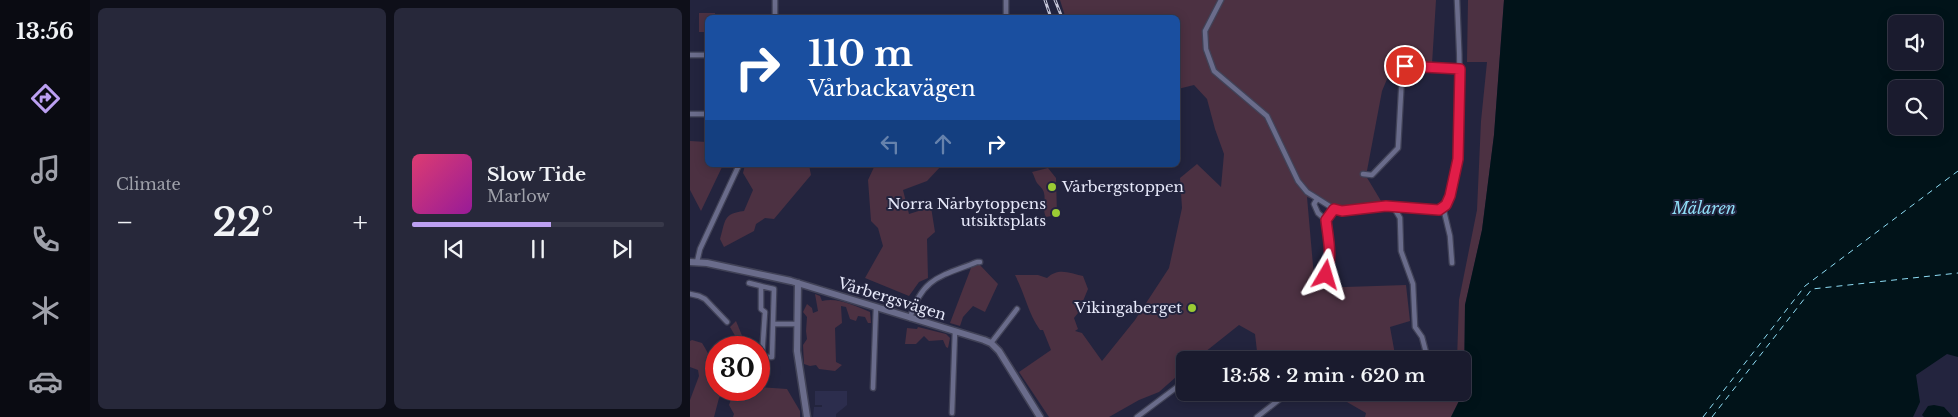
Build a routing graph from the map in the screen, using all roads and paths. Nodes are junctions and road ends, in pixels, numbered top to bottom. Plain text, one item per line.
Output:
1 (776, 0) edge
2 (1006, 0) edge
3 (1221, 0) edge
4 (1457, 0) edge
5 (775, 15) edge
6 (1006, 15) edge
7 (690, 55) edge
8 (705, 55) edge
9 (1460, 69) junction
10 (690, 114) edge
11 (705, 114) edge
12 (738, 167) edge
13 (1363, 174) dead end
14 (1317, 199) junction
15 (1393, 206) junction
16 (1443, 207) junction
17 (1334, 209) junction
18 (1326, 220) junction
19 (980, 262) dead end
20 (692, 263) edge
21 (1452, 263) dead end
22 (1326, 275) dead end
23 (750, 284) dead end
24 (798, 284) junction
25 (761, 286) junction
26 (690, 294) edge
27 (876, 307) junction
28 (1017, 309) dead end
29 (910, 318) junction
30 (727, 322) dead end
31 (774, 324) junction
32 (797, 324) junction
33 (955, 331) junction
34 (990, 343) junction
35 (1426, 351) edge
36 (1176, 387) edge
37 (873, 388) dead end
38 (1277, 401) edge
39 (952, 412) dead end
40 (807, 417) edge
41 (1040, 417) edge
42 (1137, 417) edge
43 (1257, 417) edge

1 - 5 street
2 - 6 street
3 - 14 street
4 - 9 street
7 - 8 street
9 - 13 street
9 - 16 street
10 - 11 street
12 - 20 street
14 - 17 street
14 - 18 street
15 - 16 street
15 - 17 street
15 - 35 street
16 - 21 street
17 - 18 street
18 - 22 street
19 - 29 street
20 - 24 street, Vårbergsvägen
23 - 25 street
24 - 27 street, Vårbergsvägen
24 - 32 street
25 - 31 street
25 - 31 street
26 - 30 street
27 - 29 street, Vårbergsvägen
27 - 37 street
28 - 34 street
29 - 33 street, Vårbergsvägen
31 - 32 street
32 - 40 street
33 - 34 street, Vårbergsvägen
33 - 39 street
34 - 41 street
36 - 42 street
38 - 43 street

